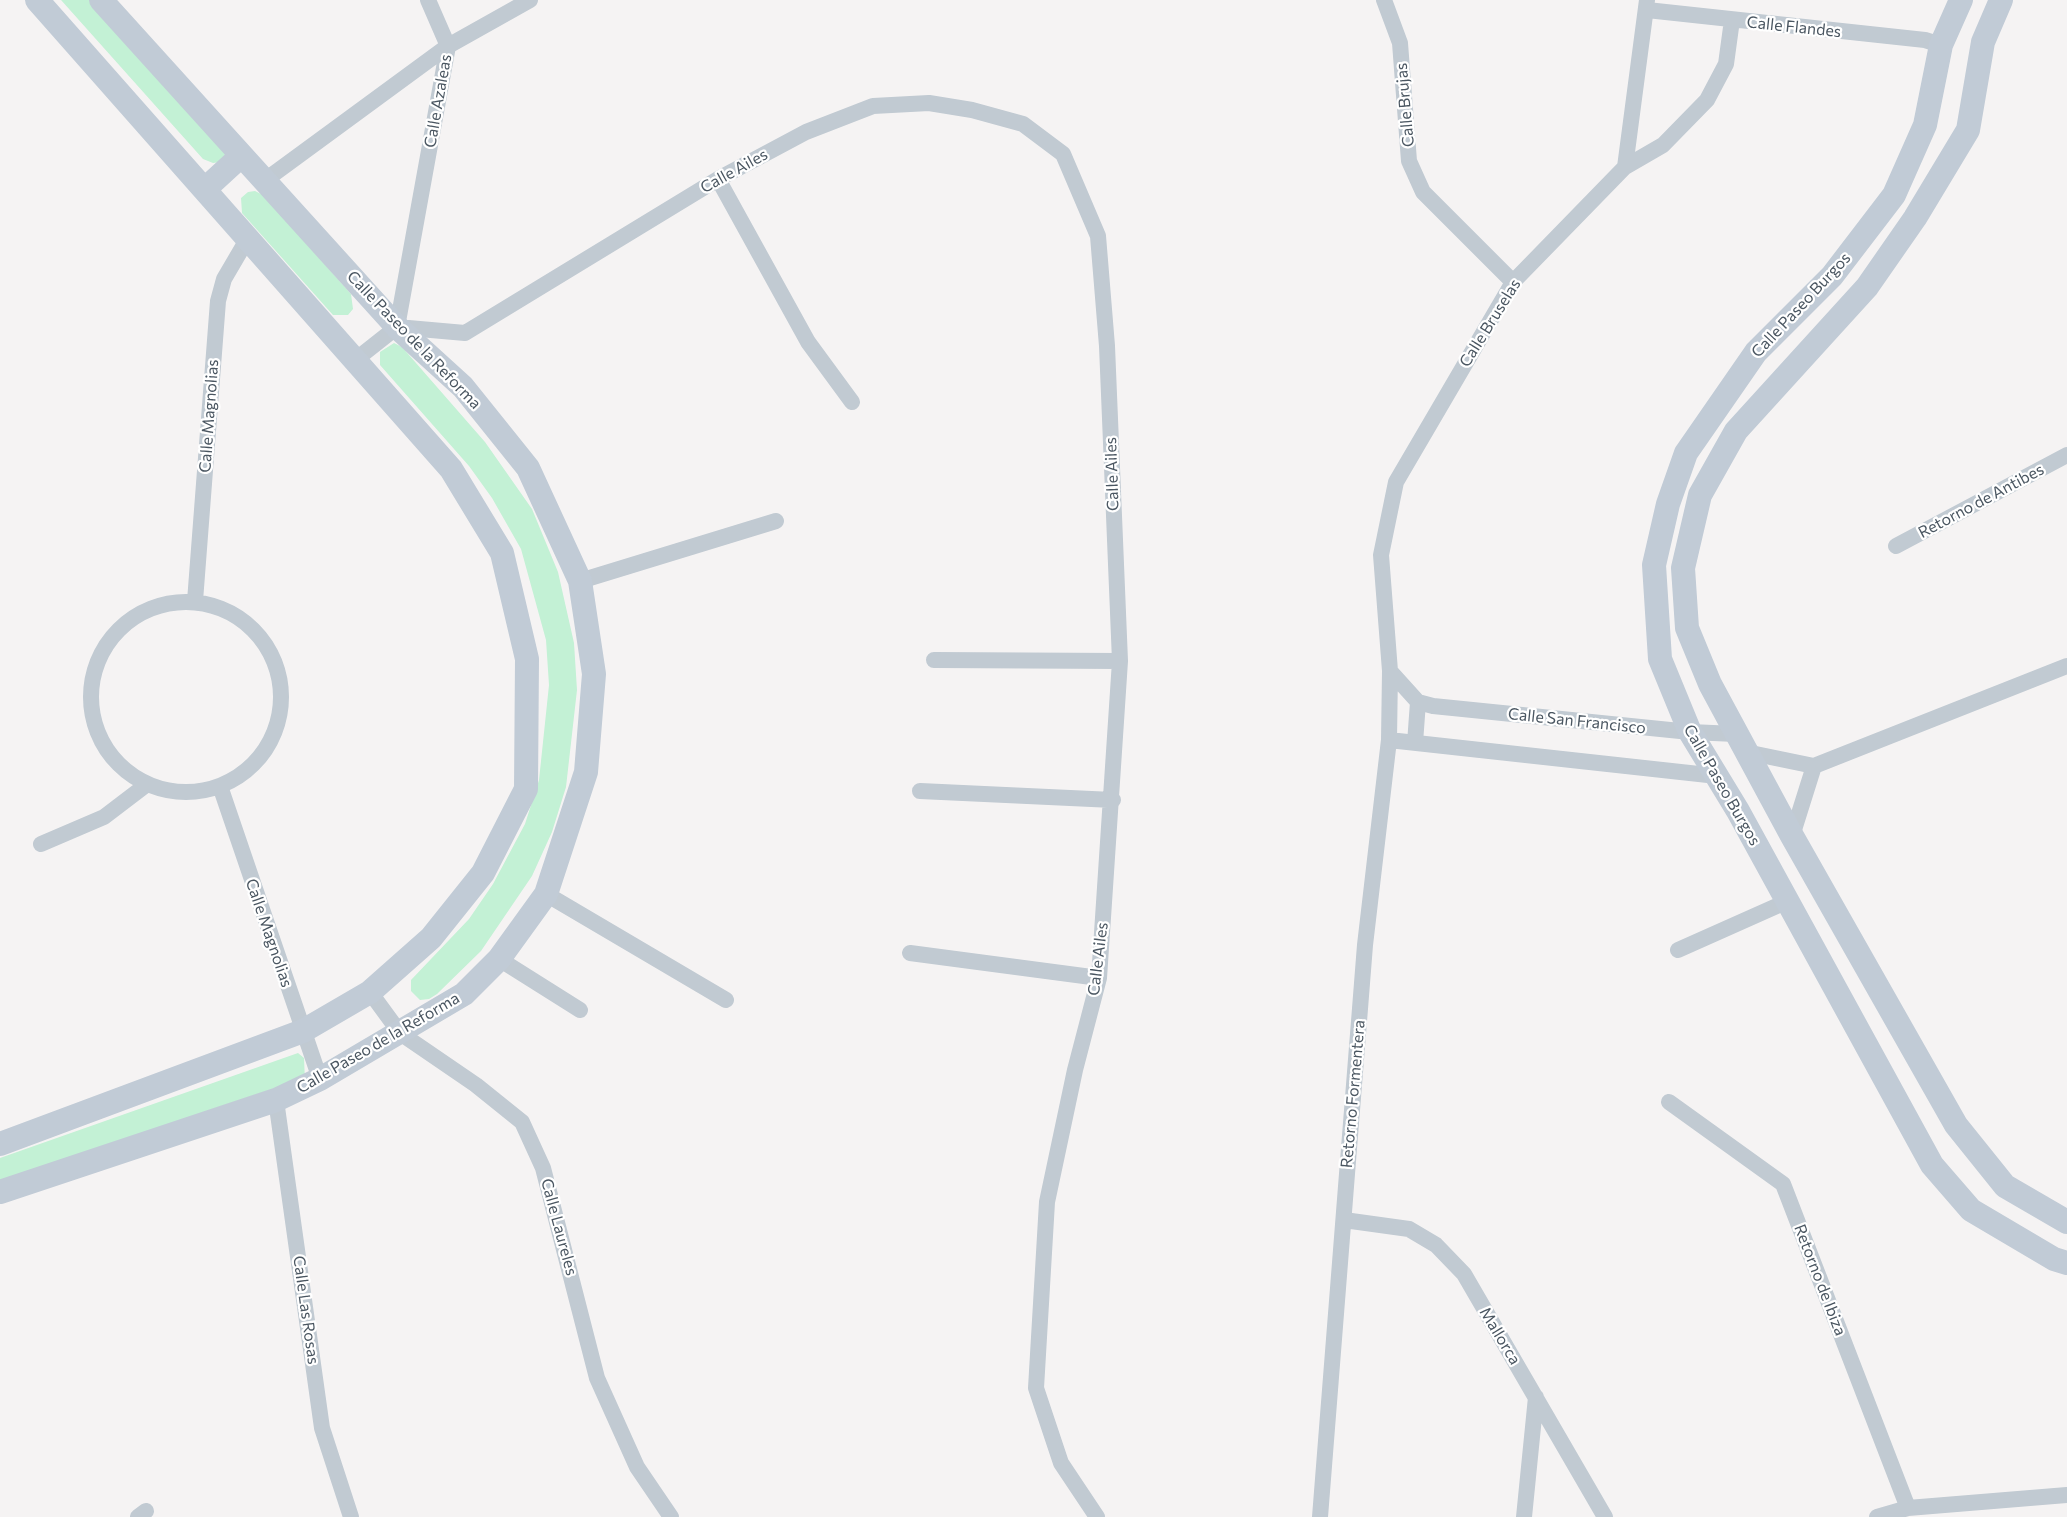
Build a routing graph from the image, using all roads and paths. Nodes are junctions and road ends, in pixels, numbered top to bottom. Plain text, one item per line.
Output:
1 (36, 0) edge
2 (101, 0) edge
3 (428, 0) edge
4 (530, 0) edge
5 (1384, 0) edge
6 (1961, 0) edge
7 (2001, 0) edge
8 (1647, 5) edge
9 (1732, 20) junction
10 (1941, 45) junction
11 (448, 46) junction
12 (242, 156) junction
13 (1624, 167) junction
14 (718, 179) junction
15 (264, 181) junction
16 (206, 189) junction
17 (248, 238) junction
18 (1513, 282) junction
19 (398, 327) junction
20 (354, 361) junction
21 (852, 402) dead end
22 (2067, 455) edge
23 (776, 521) dead end
24 (1896, 546) dead end
25 (580, 581) junction
26 (195, 601) junction
27 (934, 660) dead end
28 (1119, 661) junction
29 (2067, 666) edge
30 (1390, 670) junction
31 (1418, 702) junction
32 (1690, 732) junction
33 (1389, 740) junction
34 (1415, 743) junction
35 (1741, 743) junction
36 (1814, 766) junction
37 (1717, 776) junction
38 (146, 785) junction
39 (220, 786) junction
40 (920, 791) dead end
41 (1768, 792) junction
42 (1113, 800) junction
43 (1738, 811) junction
44 (1792, 836) junction
45 (41, 844) dead end
46 (546, 894) junction
47 (1788, 901) junction
48 (1678, 950) dead end
49 (910, 953) dead end
50 (498, 959) junction
51 (1100, 978) junction
52 (370, 992) junction
53 (726, 1000) dead end
54 (580, 1010) dead end
55 (303, 1031) junction
56 (400, 1033) junction
57 (320, 1079) junction
58 (276, 1100) junction
59 (1670, 1102) dead end
60 (0, 1144) edge
61 (0, 1192) edge
62 (1344, 1220) junction
63 (2067, 1222) edge
64 (2067, 1263) edge
65 (1536, 1397) junction
66 (2067, 1495) edge
67 (1908, 1508) junction
68 (351, 1517) edge
69 (670, 1517) edge
70 (1097, 1517) edge
71 (1320, 1517) edge
72 (1524, 1517) edge
73 (1605, 1517) edge
74 (1877, 1517) edge

1 - 16 main road
2 - 12 main road, Calle Paseo de la Reforma
3 - 11 street
4 - 11 street
5 - 18 street, Calle Brujas
6 - 10 main road, Calle Paseo Burgos
7 - 35 main road
8 - 9 street, Calle Flandes
8 - 13 street
9 - 10 street, Calle Flandes
9 - 13 street, Calle Bruselas
10 - 32 main road, Calle Paseo Burgos
11 - 15 street, Calle Azaleas
11 - 19 street, Calle Azaleas
12 - 15 main road, Calle Paseo de la Reforma
12 - 16 main road
13 - 18 street, Calle Bruselas
14 - 19 street, Calle Ailes
14 - 21 street
14 - 28 street, Calle Ailes
15 - 19 main road, Calle Paseo de la Reforma
16 - 17 main road
17 - 20 main road
17 - 26 street, Calle Magnolias
18 - 30 street, Calle Bruselas
19 - 20 street
19 - 25 main road, Calle Paseo de la Reforma
20 - 52 main road
22 - 24 street, Retorno de Antibes
23 - 25 street
25 - 46 main road, Calle Paseo de la Reforma
26 - 38 street
26 - 39 street
27 - 28 street
28 - 42 street, Calle Ailes
29 - 36 street
30 - 31 street
30 - 33 street, Retorno Formentera
31 - 32 street, Calle San Francisco
31 - 34 street
32 - 35 street, Calle San Francisco
32 - 37 main road, Calle Paseo Burgos
33 - 34 street
33 - 62 street, Retorno Formentera
34 - 37 street
35 - 36 street, Calle San Francisco
35 - 41 main road
36 - 44 street
37 - 43 main road, Calle Paseo Burgos
38 - 39 street
38 - 45 street
39 - 55 street, Calle Magnolias
40 - 42 street
41 - 43 main road
41 - 44 main road
42 - 51 street, Calle Ailes
43 - 47 main road, Calle Paseo Burgos
44 - 63 main road
46 - 50 main road, Calle Paseo de la Reforma
46 - 53 street
47 - 48 street
47 - 64 main road, Calle Paseo Burgos
49 - 51 street
50 - 54 street
50 - 56 main road, Calle Paseo de la Reforma
51 - 70 street, Calle Ailes
52 - 55 main road
52 - 56 street, Calle Laureles
55 - 57 street, Calle Magnolias
55 - 60 main road
56 - 57 main road, Calle Paseo de la Reforma
56 - 69 street, Calle Laureles
57 - 58 main road, Calle Paseo de la Reforma
58 - 61 main road, Calle Paseo de la Reforma
58 - 68 street, Calle Las Rosas
59 - 67 street, Retorno de Ibiza
62 - 65 street, Mallorca
62 - 71 street, Retorno Formentera
65 - 72 street
65 - 73 street, Mallorca
66 - 67 street
67 - 74 street

